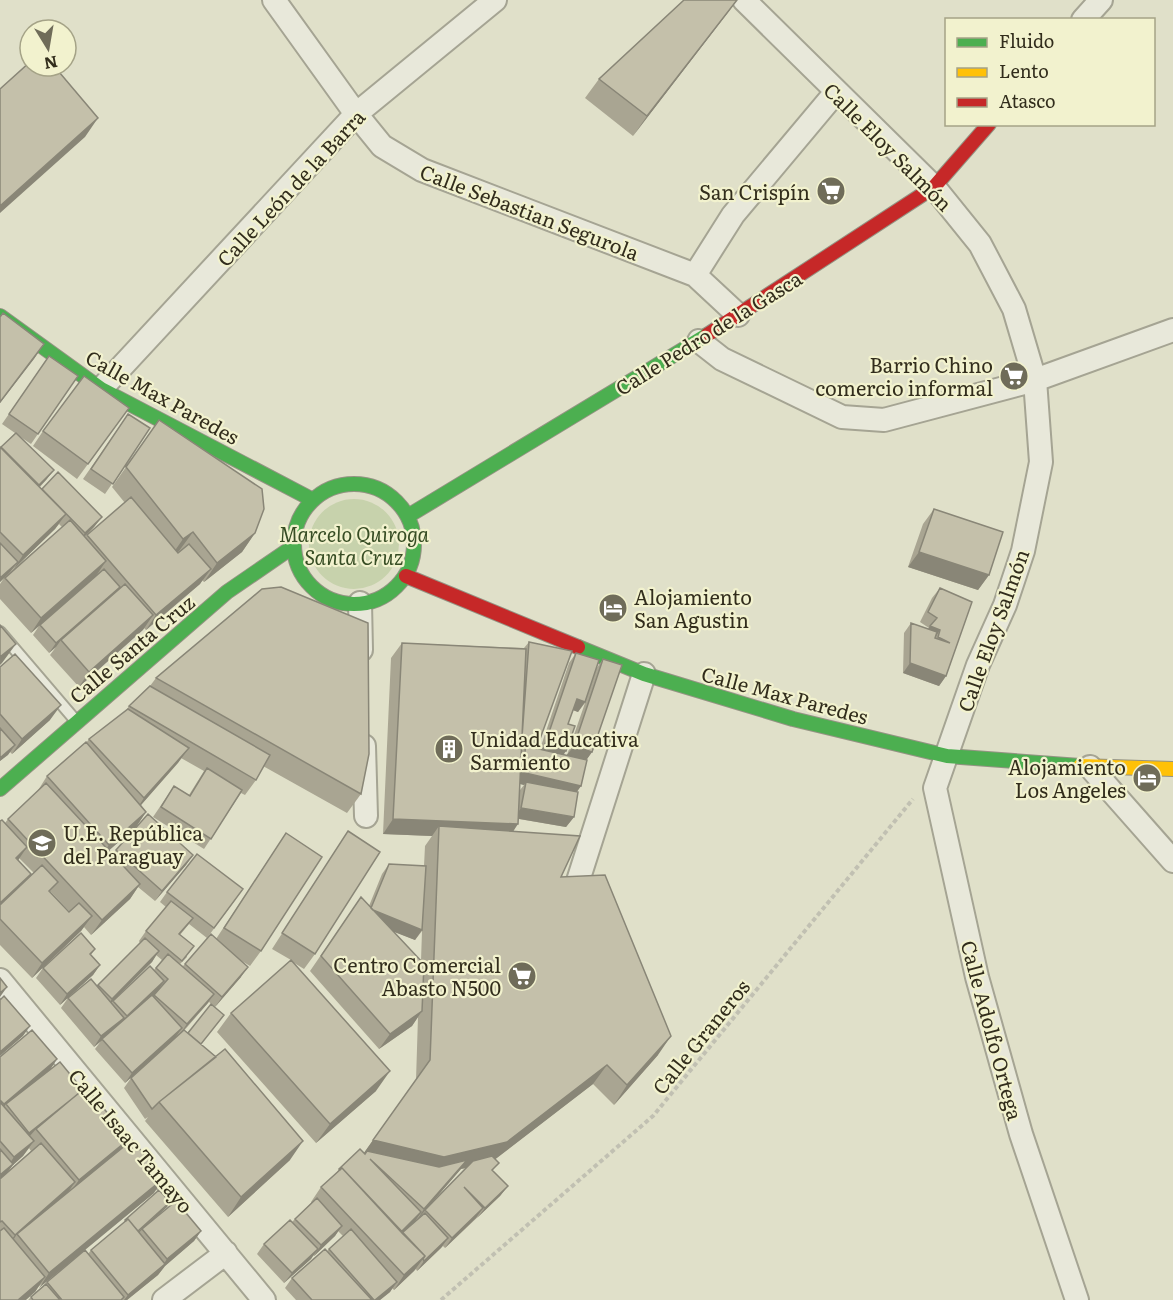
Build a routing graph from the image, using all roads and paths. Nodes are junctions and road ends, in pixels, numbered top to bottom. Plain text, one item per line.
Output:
1 (274, 0) edge
2 (495, 0) edge
3 (744, 0) edge
4 (1101, 0) edge
5 (1085, 18) edge
6 (836, 92) junction
7 (356, 114) junction
8 (987, 126) edge
9 (933, 187) junction
10 (695, 275) junction
11 (738, 315) junction
12 (0, 316) edge
13 (1173, 330) edge
14 (699, 341) junction
15 (1035, 380) junction
16 (101, 389) junction
17 (314, 500) junction
18 (408, 516) junction
19 (294, 546) junction
20 (406, 576) junction
21 (360, 603) junction
22 (0, 632) edge
23 (362, 674) edge
24 (644, 674) junction
25 (76, 721) junction
26 (363, 722) edge
27 (947, 756) junction
28 (1090, 767) junction
29 (1173, 769) edge
30 (0, 789) edge
31 (919, 791) dead end
32 (366, 816) dead end
33 (1173, 861) edge
34 (578, 884) edge
35 (0, 980) edge
36 (226, 1253) junction
37 (164, 1300) edge
38 (264, 1300) edge
39 (441, 1300) edge
40 (1077, 1300) edge

1 - 7 street, Calle Sebastian Segurola
2 - 7 street, Calle León de la Barra
3 - 6 street, Calle Eloy Salmón
4 - 5 street
6 - 9 street, Calle Eloy Salmón
6 - 10 street
7 - 10 street, Calle Sebastian Segurola
7 - 16 street, Calle León de la Barra
8 - 9 main road, Calle Pedro de la Gasca
9 - 11 main road, Calle Pedro de la Gasca
9 - 15 street, Calle Eloy Salmón
10 - 11 street, Calle Sebastian Segurola
11 - 14 main road, Calle Pedro de la Gasca
12 - 16 main road, Calle Max Paredes
13 - 15 street
14 - 15 street
14 - 18 main road, Calle Pedro de la Gasca
15 - 27 street, Calle Eloy Salmón
16 - 17 main road, Calle Max Paredes
17 - 18 main road
17 - 19 main road
18 - 20 main road
19 - 21 main road
19 - 25 main road, Calle Santa Cruz
20 - 21 main road
20 - 24 main road, Calle Max Paredes
21 - 23 street
22 - 25 lane
24 - 27 main road, Calle Max Paredes
24 - 34 street
25 - 30 main road, Calle Santa Cruz
26 - 32 street
27 - 28 main road, Calle Max Paredes
27 - 40 street, Calle Adolfo Ortega
28 - 29 main road, Calle Max Paredes
28 - 33 street
31 - 39 path, Calle Graneros
35 - 36 street, Calle Isaac Tamayo
36 - 37 street
36 - 38 street, Calle Isaac Tamayo

